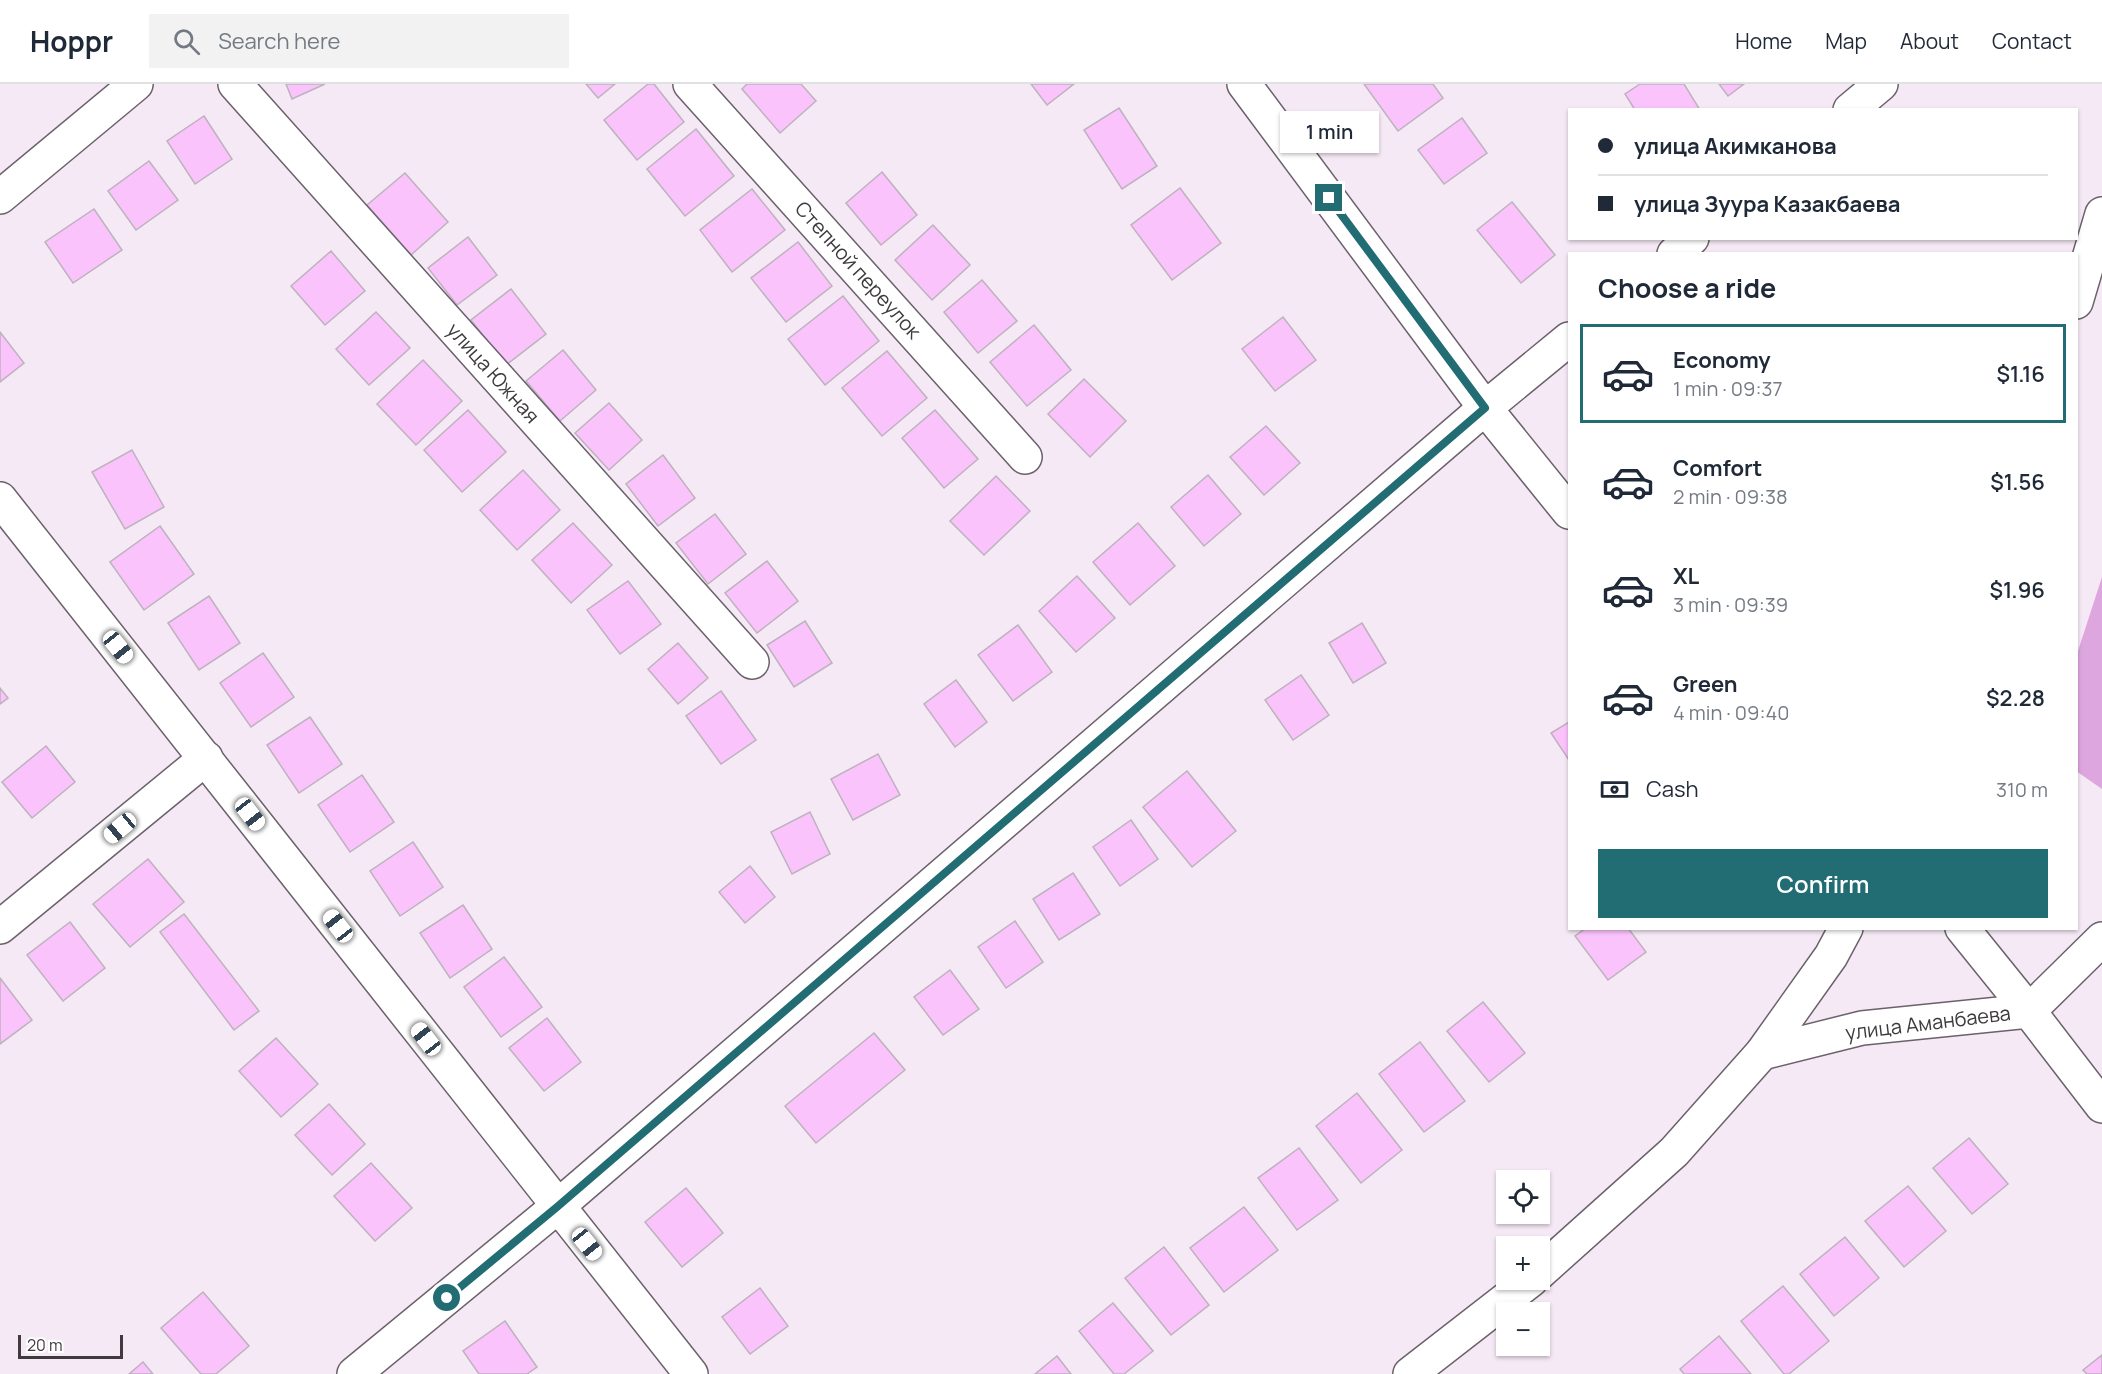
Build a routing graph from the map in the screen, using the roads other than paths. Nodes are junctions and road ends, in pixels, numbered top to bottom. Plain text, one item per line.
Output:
1 (136, 84) edge
2 (235, 84) edge
3 (690, 84) edge
4 (1244, 84) edge
5 (1881, 84) edge
6 (1852, 108) edge
7 (0, 197) edge
8 (2102, 214) edge
9 (1690, 240) edge
10 (1676, 252) edge
11 (2078, 295) edge
12 (1568, 340) edge
13 (1485, 408) junction
14 (1025, 457) dead end
15 (0, 499) edge
16 (1568, 511) edge
17 (752, 662) dead end
18 (206, 758) junction
19 (0, 927) edge
20 (1845, 930) edge
21 (1964, 930) edge
22 (2102, 939) edge
23 (2029, 1011) junction
24 (1762, 1053) junction
25 (2102, 1106) edge
26 (557, 1207) junction
27 (1550, 1263) edge
28 (1518, 1290) edge
29 (354, 1374) edge
30 (691, 1374) edge
31 (1410, 1374) edge

1 - 7 street
2 - 17 street, улица Южная
3 - 14 street, Степной переулок
4 - 13 street
5 - 6 street
8 - 11 street
9 - 10 street
12 - 13 street
13 - 16 street
13 - 26 street
15 - 18 street
18 - 19 street
18 - 26 street
20 - 24 street
21 - 23 street
22 - 23 street, улица Аманбаева
23 - 24 street, улица Аманбаева
23 - 25 street
24 - 27 street
26 - 29 street
26 - 30 street
28 - 31 street

